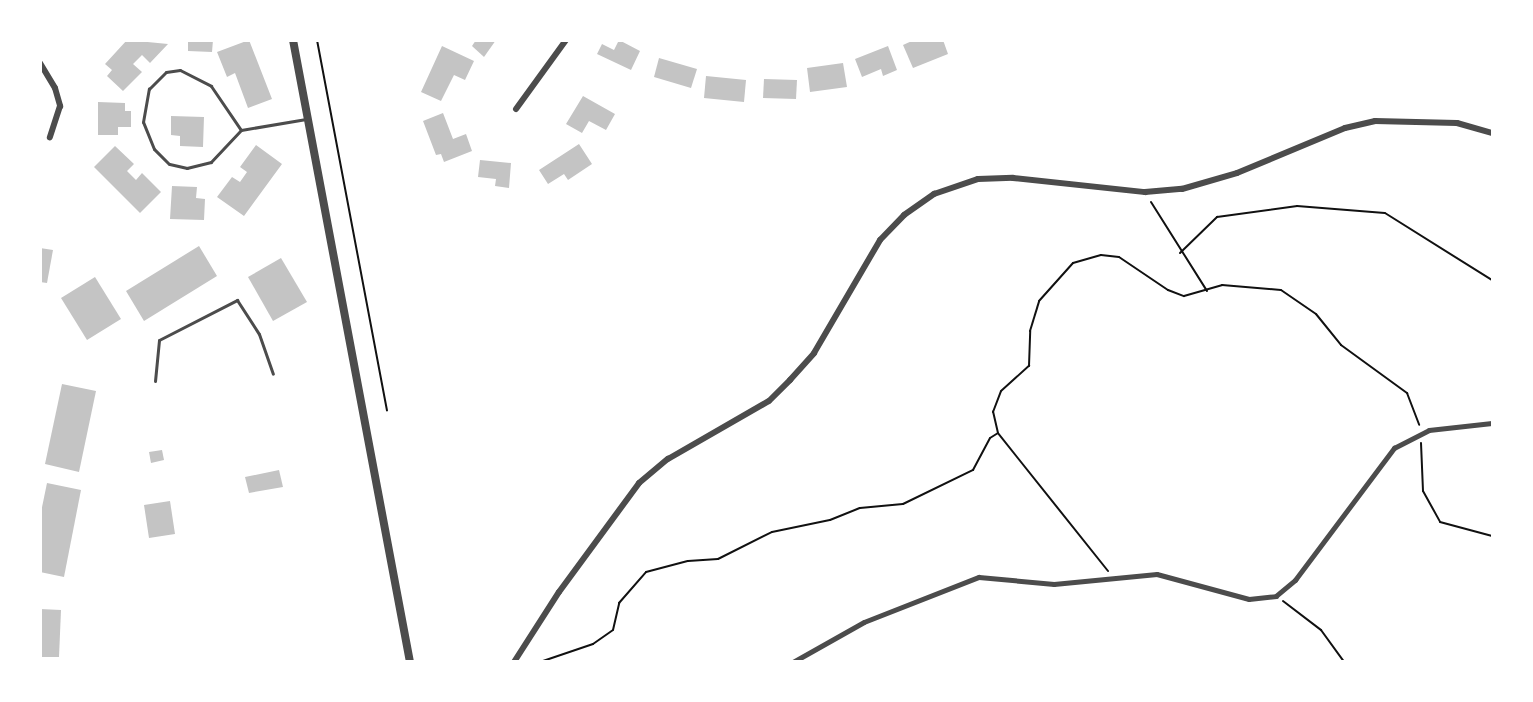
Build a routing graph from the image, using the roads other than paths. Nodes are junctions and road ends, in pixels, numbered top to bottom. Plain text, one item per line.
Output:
1 (293, 40) edge
2 (566, 40) edge
3 (40, 63) edge
4 (516, 109) dead end
5 (308, 119) junction
6 (241, 130) junction
7 (1492, 133) edge
8 (50, 137) dead end
9 (273, 374) dead end
10 (155, 381) dead end
11 (1492, 423) edge
12 (410, 662) edge
13 (514, 662) edge
14 (793, 662) edge

1 - 5 street
2 - 4 street
3 - 8 street
5 - 6 lane
5 - 12 street
6 - 6 lane
7 - 13 street
9 - 10 lane
11 - 14 street

